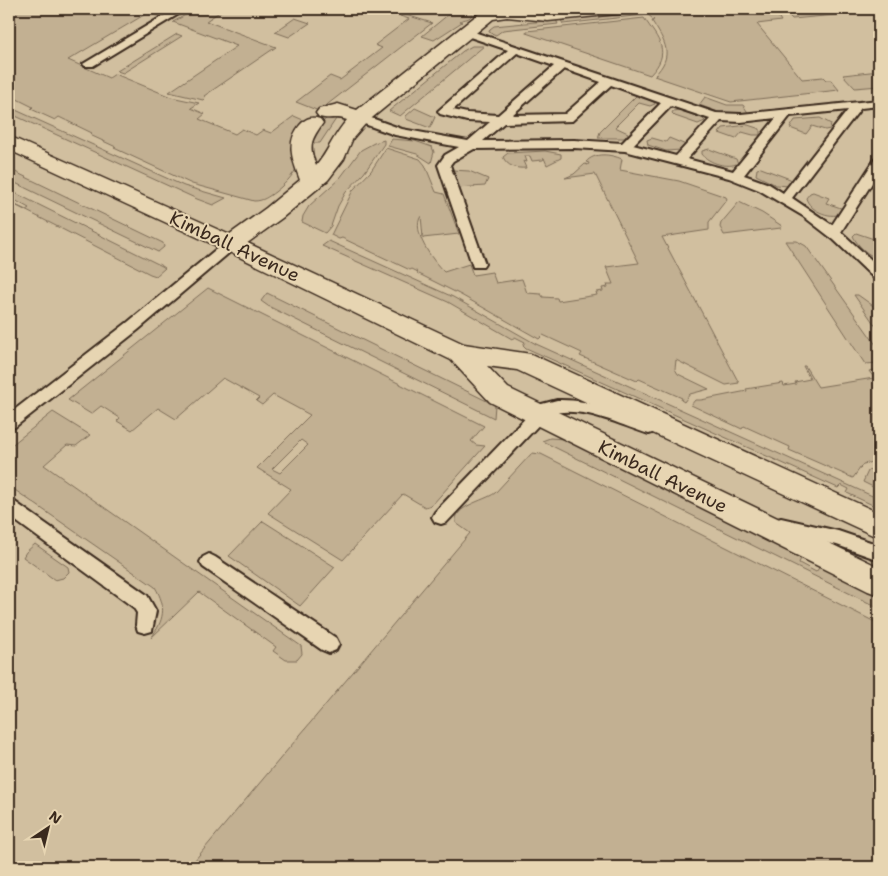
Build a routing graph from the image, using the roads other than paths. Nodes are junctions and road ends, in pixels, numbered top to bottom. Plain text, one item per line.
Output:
1 (182, 9) edge
2 (617, 9) edge
3 (499, 11) edge
4 (468, 33) junction
5 (516, 50) junction
6 (89, 64) dead end
7 (562, 65) junction
8 (609, 81) junction
9 (668, 102) junction
10 (879, 103) edge
11 (857, 106) junction
12 (786, 113) junction
13 (360, 118) junction
14 (717, 118) junction
15 (501, 119) junction
16 (9, 142) edge
17 (471, 145) junction
18 (625, 147) junction
19 (680, 160) junction
20 (879, 162) edge
21 (736, 176) junction
22 (312, 182) junction
23 (786, 199) junction
24 (834, 232) junction
25 (231, 244) junction
26 (478, 264) dead end
27 (879, 275) edge
28 (460, 353) junction
29 (538, 414) junction
30 (9, 423) edge
31 (723, 454) junction
32 (9, 507) edge
33 (441, 517) dead end
34 (747, 517) junction
35 (879, 526) edge
36 (879, 553) edge
37 (209, 562) dead end
38 (879, 582) edge
39 (145, 625) dead end
40 (329, 644) dead end

1 - 6 lane
2 - 3 main road
3 - 4 main road
4 - 5 lane
4 - 13 main road
5 - 7 lane
5 - 15 lane
7 - 8 lane
7 - 15 lane
8 - 9 lane
8 - 15 lane
9 - 14 lane
9 - 18 lane
10 - 11 lane
11 - 12 lane
11 - 23 lane
12 - 14 lane
12 - 21 lane
13 - 17 lane
13 - 22 main road
13 - 22 main road
14 - 19 lane
15 - 17 lane
16 - 25 main road, Kimball Avenue
17 - 18 lane
17 - 26 lane
18 - 19 lane
19 - 21 lane
20 - 24 lane
21 - 23 lane
22 - 25 main road
23 - 24 lane
24 - 27 lane
25 - 28 main road, Kimball Avenue
25 - 30 lane
28 - 29 main road, Kimball Avenue
28 - 31 main road, Kimball Avenue
29 - 31 lane
29 - 33 lane
29 - 34 main road, Kimball Avenue
31 - 35 main road, Kimball Avenue
32 - 39 lane
34 - 36 lane
34 - 38 main road, Kimball Avenue
37 - 40 lane

